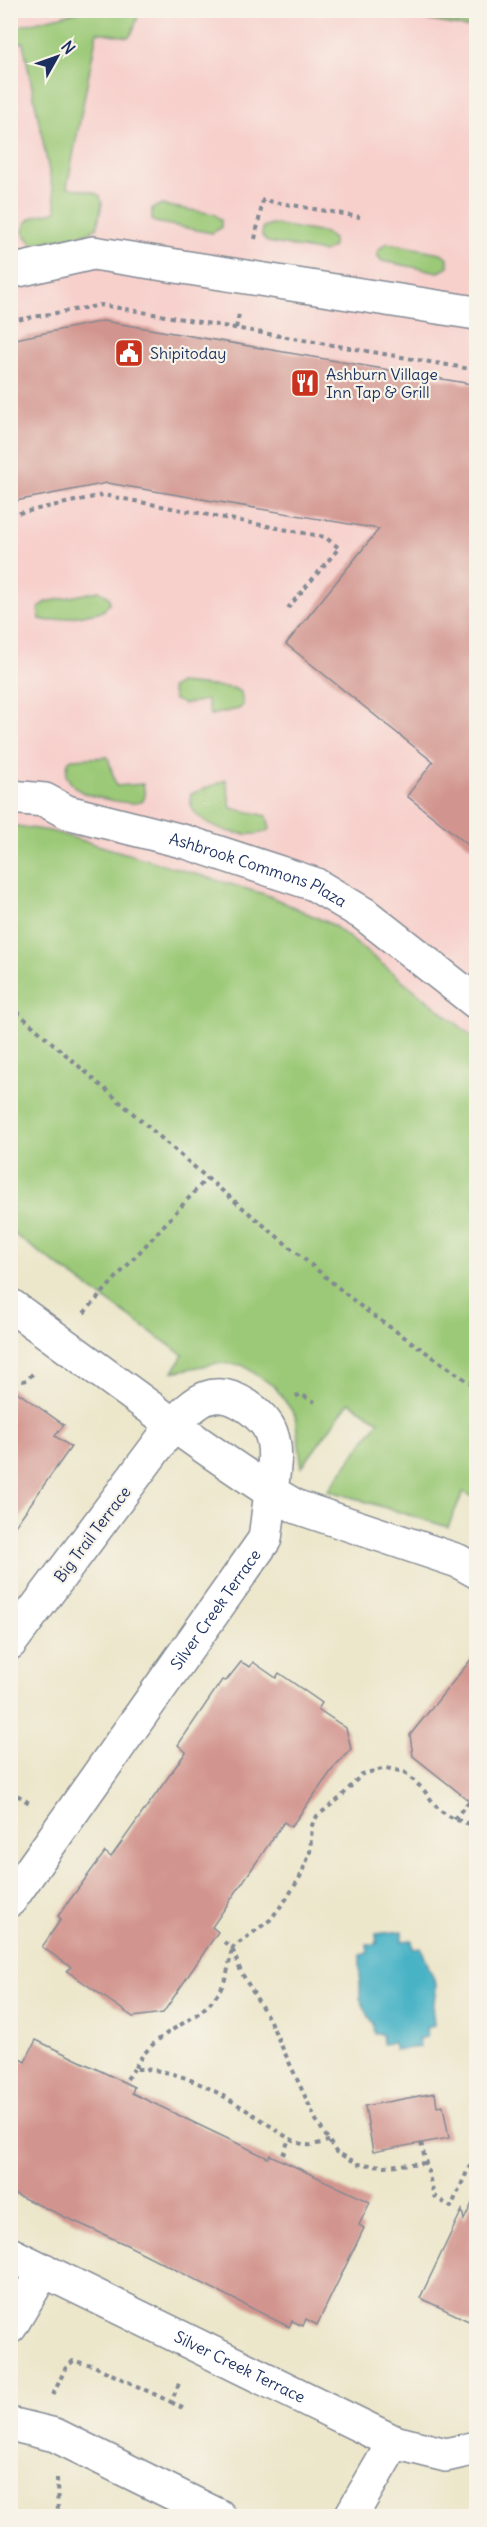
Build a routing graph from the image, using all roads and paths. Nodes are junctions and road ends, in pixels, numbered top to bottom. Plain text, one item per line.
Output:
1 (10, 272) edge
2 (477, 313) edge
3 (10, 321) edge
4 (477, 370) edge
5 (10, 515) edge
6 (288, 608) dead end
7 (10, 797) edge
8 (477, 1002) edge
9 (10, 1006) edge
10 (207, 1178) junction
11 (10, 1305) edge
12 (59, 1340) junction
13 (13, 1383) dead end
14 (477, 1387) edge
15 (173, 1425) junction
16 (271, 1492) junction
17 (477, 1571) edge
18 (10, 1643) edge
19 (473, 1797) dead end
20 (454, 1819) junction
21 (477, 1826) edge
22 (10, 1900) edge
23 (224, 1942) dead end
24 (232, 1948) junction
25 (134, 2068) junction
26 (128, 2079) dead end
27 (289, 2139) junction
28 (328, 2141) junction
29 (421, 2144) dead end
30 (477, 2152) edge
31 (283, 2155) dead end
32 (426, 2163) junction
33 (10, 2254) edge
34 (44, 2270) junction
35 (10, 2328) edge
36 (195, 2345) junction
37 (171, 2402) junction
38 (186, 2410) dead end
39 (10, 2424) edge
40 (55, 2435) junction
41 (394, 2442) junction
42 (477, 2448) edge
43 (57, 2516) edge
44 (38, 2517) edge
45 (219, 2517) edge
46 (351, 2517) edge

1 - 2 street
3 - 4 path
5 - 6 path
7 - 8 street, Ashbrook Commons Plaza
9 - 10 path
10 - 12 path
10 - 14 path
11 - 12 street
12 - 13 path
12 - 15 street
15 - 16 street
15 - 16 street, Big Trail Terrace
15 - 18 street, Big Trail Terrace
16 - 17 street
16 - 22 street, Silver Creek Terrace
19 - 20 path
20 - 21 path
20 - 24 path
23 - 24 path
24 - 25 path
24 - 28 path
25 - 26 path
25 - 27 path
27 - 28 path
27 - 31 path
28 - 32 path
29 - 32 path
30 - 32 path
33 - 34 street, Silver Creek Terrace
34 - 35 street
34 - 36 street, Silver Creek Terrace
36 - 37 path
36 - 41 street, Silver Creek Terrace
37 - 38 path
37 - 40 path
39 - 40 street
40 - 43 path
40 - 45 street
41 - 42 street, Silver Creek Terrace
41 - 46 street
43 - 44 path

